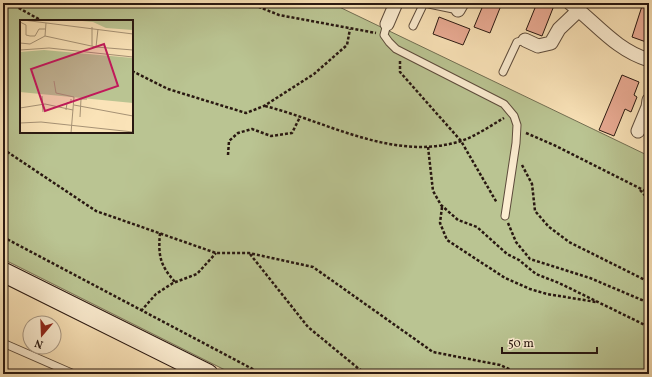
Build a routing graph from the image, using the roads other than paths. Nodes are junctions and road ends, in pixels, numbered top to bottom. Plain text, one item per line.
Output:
1 (396, 3) edge
2 (575, 6) edge
3 (460, 7) edge
4 (413, 26) dead end
5 (386, 29) joint
6 (525, 40) joint
7 (649, 60) edge
8 (503, 72) dead end
9 (649, 100) edge
10 (638, 131) dead end
11 (505, 216) road end
12 (3, 272) edge
13 (3, 343) edge
14 (72, 374) edge
15 (208, 374) edge

1 - 5 street
2 - 6 street
2 - 7 street
3 - 4 lane
5 - 11 lane
6 - 8 lane
9 - 10 street
12 - 15 street
13 - 14 lane

